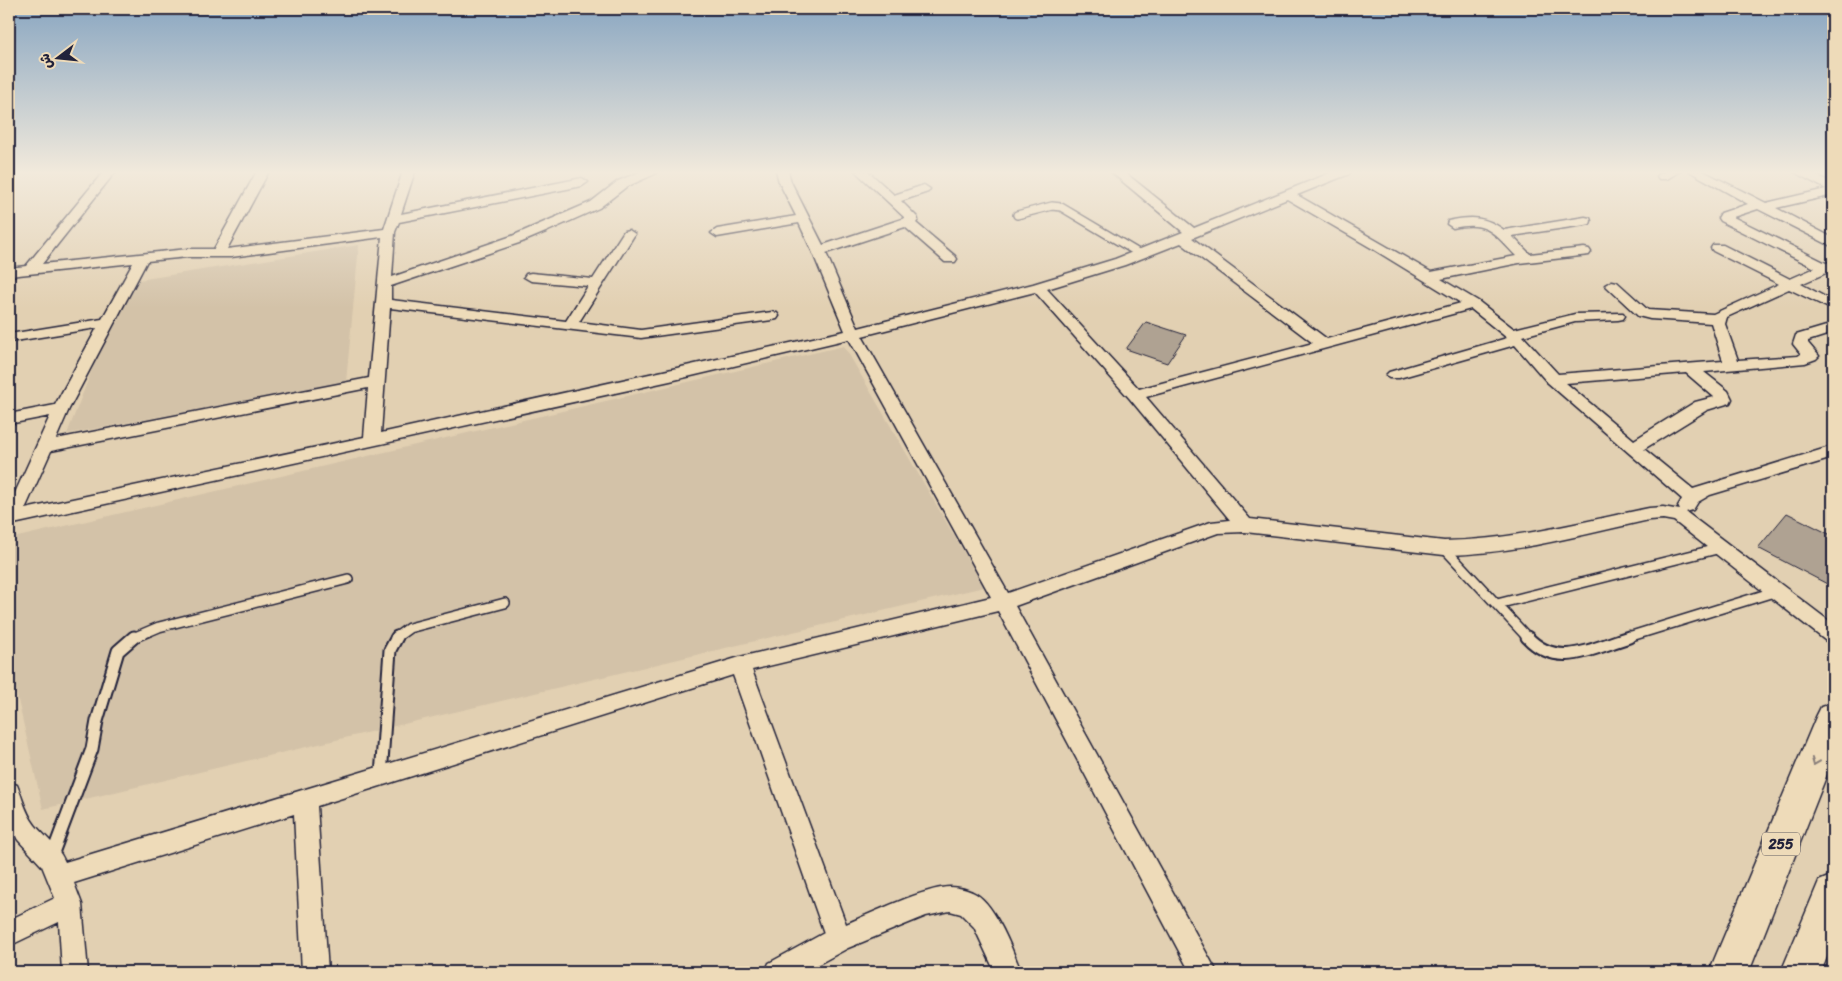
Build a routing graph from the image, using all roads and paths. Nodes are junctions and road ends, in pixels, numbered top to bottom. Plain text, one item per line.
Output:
1 (73, 217) edge
2 (238, 217) edge
3 (394, 217) edge
4 (426, 217) edge
5 (568, 217) edge
6 (911, 217) edge
7 (1077, 217) edge
8 (1167, 217) edge
9 (1233, 217) edge
10 (1325, 217) edge
11 (1725, 217) edge
12 (1783, 217) edge
13 (803, 219) joint
14 (1585, 221) dead end
15 (907, 222) junction
16 (1452, 224) dead end
17 (391, 226) junction
18 (717, 233) dead end
19 (629, 234) dead end
20 (1502, 234) junction
21 (1187, 235) junction
22 (1833, 242) edge
23 (1718, 248) dead end
24 (819, 251) junction
25 (1584, 252) dead end
26 (218, 253) junction
27 (1140, 254) junction
28 (142, 258) junction
29 (1526, 258) junction
30 (950, 259) dead end
31 (1829, 266) edge
32 (30, 270) junction
33 (9, 272) edge
34 (531, 277) dead end
35 (1429, 277) junction
36 (597, 283) junction
37 (385, 284) junction
38 (1792, 284) junction
39 (1612, 285) dead end
40 (1038, 288) junction
41 (383, 303) junction
42 (1474, 304) junction
43 (1833, 306) edge
44 (772, 316) dead end
45 (1618, 316) dead end
46 (1718, 319) junction
47 (108, 322) junction
48 (570, 325) junction
49 (1833, 328) edge
50 (853, 334) junction
51 (1515, 337) junction
52 (9, 338) edge
53 (1324, 344) junction
54 (1732, 365) junction
55 (1689, 368) junction
56 (1394, 375) dead end
57 (1552, 379) junction
58 (377, 381) junction
59 (1136, 395) junction
60 (61, 410) junction
61 (9, 419) edge
62 (372, 440) junction
63 (44, 446) junction
64 (1633, 448) junction
65 (1833, 452) edge
66 (1692, 498) junction
67 (1679, 516) junction
68 (11, 519) edge
69 (1245, 525) junction
70 (1444, 548) junction
71 (1721, 548) junction
72 (348, 579) dead end
73 (1777, 591) junction
74 (1003, 602) junction
75 (505, 603) dead end
76 (1497, 604) junction
77 (1833, 635) edge
78 (740, 665) junction
79 (1833, 717) edge
80 (381, 776) junction
81 (9, 792) edge
82 (305, 800) junction
83 (55, 867) junction
84 (1833, 894) edge
85 (70, 904) junction
86 (1756, 907) junction
87 (9, 933) edge
88 (839, 939) junction
89 (1807, 962) edge
90 (75, 972) edge
91 (315, 972) edge
92 (778, 972) edge
93 (1008, 972) edge
94 (1204, 972) edge
95 (1717, 972) edge
96 (1730, 972) edge

1 - 32 street
2 - 26 street
3 - 17 street
4 - 17 street
5 - 37 street
6 - 15 street
7 - 27 lane
8 - 21 street
9 - 21 street
10 - 35 street
11 - 31 street
12 - 22 street
13 - 18 street
13 - 24 street
14 - 20 street
15 - 24 street
15 - 30 street
16 - 20 street
17 - 26 street
17 - 37 street
19 - 36 street
20 - 29 street
21 - 27 street
21 - 53 street
23 - 38 street
24 - 50 street
25 - 29 street
26 - 28 street
27 - 40 street
28 - 32 street
28 - 47 street
29 - 35 street
31 - 38 street
32 - 33 street
34 - 36 street
35 - 42 street
36 - 48 street
37 - 41 street
38 - 43 street
38 - 46 street
39 - 46 street
40 - 50 street
40 - 59 street
41 - 48 street
41 - 58 street
42 - 51 street
42 - 53 street
44 - 48 street
45 - 51 street
46 - 54 street
47 - 52 street
47 - 60 street
49 - 54 street
50 - 62 street
50 - 74 street
51 - 56 street
51 - 57 street
53 - 59 street
54 - 55 street
55 - 57 street
55 - 64 street
57 - 64 street
58 - 62 street
58 - 63 street
59 - 69 street
60 - 61 street
60 - 63 street
62 - 68 street
63 - 68 street
64 - 66 street
65 - 66 street
66 - 67 street
67 - 70 street
67 - 71 street
69 - 70 street
69 - 74 street
70 - 76 lane
71 - 73 street
71 - 76 lane
72 - 83 lane
73 - 76 lane
73 - 77 street
74 - 78 street
74 - 94 street
75 - 80 lane
78 - 80 street
78 - 88 street
79 -> 86 highway, 255
80 - 82 street
81 - 83 street
82 - 83 street
82 - 91 street
83 - 85 street
84 - 89 highway
85 - 87 street
85 - 90 street
86 - 95 highway
86 - 96 highway, 255
88 - 92 street
88 - 93 street

